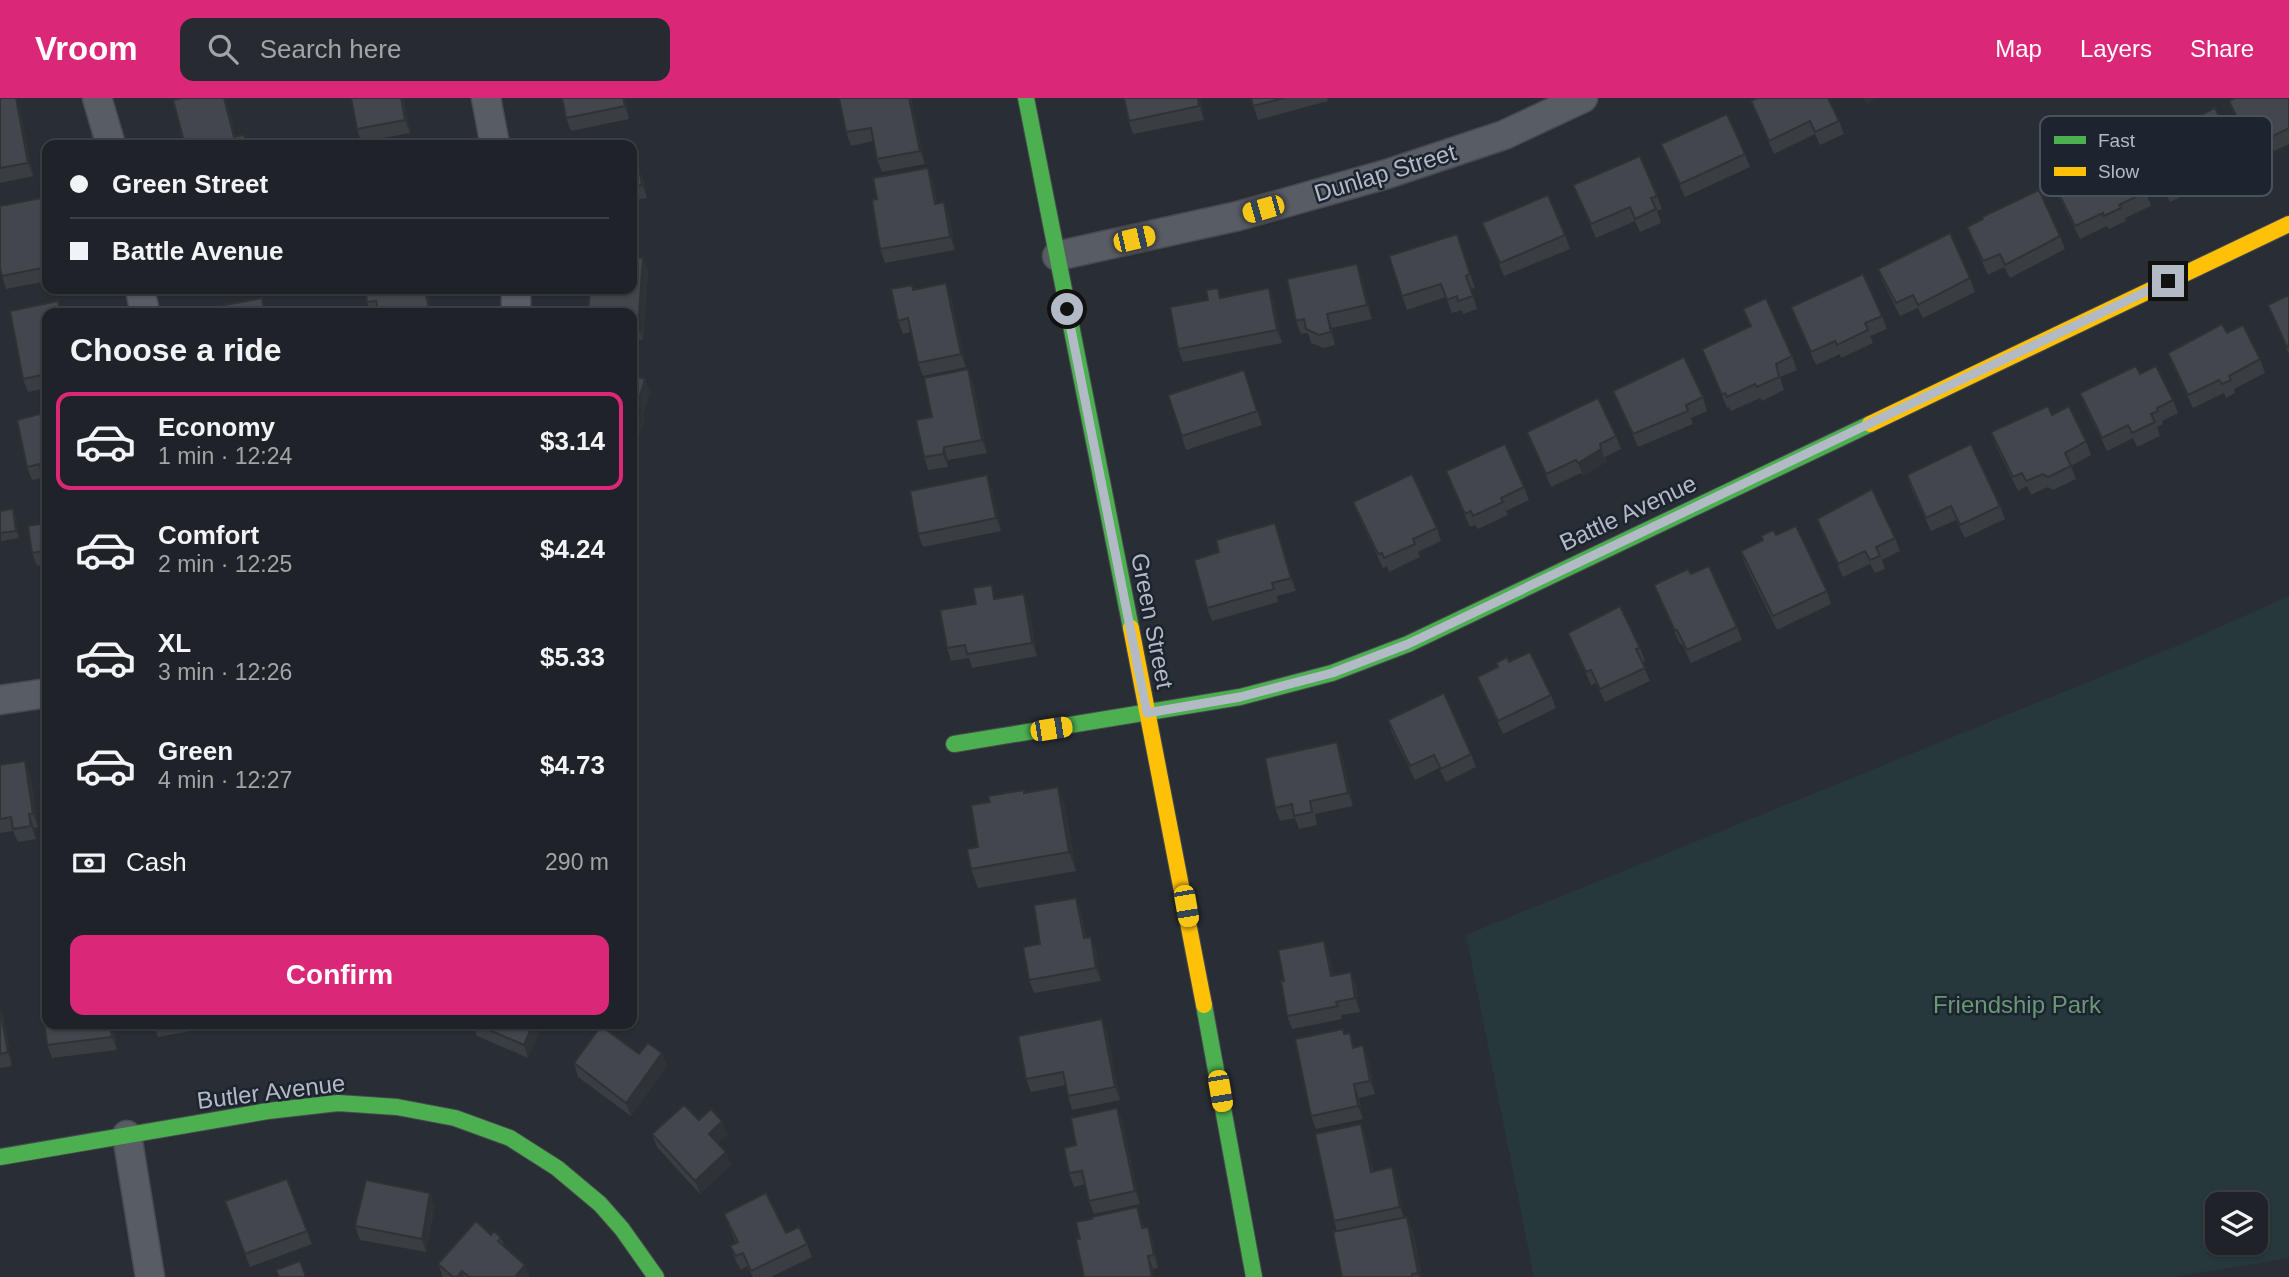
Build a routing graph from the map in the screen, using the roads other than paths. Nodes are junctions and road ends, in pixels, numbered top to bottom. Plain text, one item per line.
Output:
1 (97, 98) edge
2 (486, 98) edge
3 (1026, 98) edge
4 (1583, 98) edge
5 (110, 140) edge
6 (494, 140) edge
7 (2289, 224) edge
8 (1057, 256) junction
9 (42, 693) edge
10 (0, 700) edge
11 (1147, 713) junction
12 (954, 744) dead end
13 (127, 1135) junction
14 (0, 1157) edge
15 (150, 1277) edge
16 (656, 1277) edge
17 (1255, 1277) edge

1 - 5 street
2 - 6 street
3 - 8 street, Green Street
4 - 8 street, Dunlap Street
7 - 11 street, Battle Avenue
8 - 11 street, Green Street
9 - 10 street
11 - 12 street, Battle Avenue
11 - 17 street, Green Street
13 - 14 street, Butler Avenue
13 - 15 street
13 - 16 street, Butler Avenue

